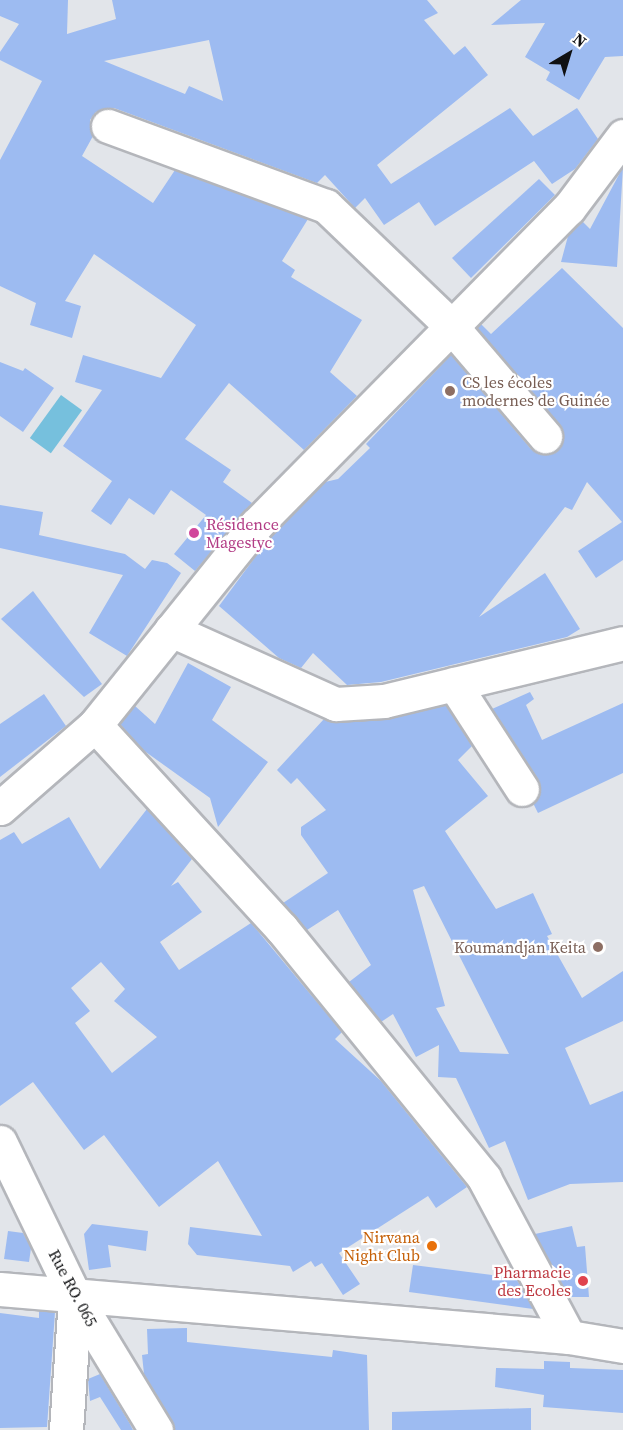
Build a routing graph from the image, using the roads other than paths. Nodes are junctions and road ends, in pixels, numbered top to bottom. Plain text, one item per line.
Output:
1 (108, 126) dead end
2 (623, 136) edge
3 (451, 326) junction
4 (545, 436) dead end
5 (171, 630) junction
6 (623, 643) edge
7 (454, 684) junction
8 (94, 725) junction
9 (522, 789) dead end
10 (0, 808) edge
11 (0, 1142) edge
12 (0, 1288) edge
13 (75, 1297) junction
14 (569, 1337) junction
15 (623, 1346) edge
16 (66, 1430) edge
17 (156, 1430) edge

1 - 3 street
2 - 3 street
3 - 4 street
3 - 5 street
5 - 7 street
5 - 8 street
6 - 7 street
7 - 9 street
8 - 10 street
8 - 14 street
11 - 13 street, Rue RO. 065
12 - 13 street
13 - 14 street
13 - 16 street
13 - 17 street, Rue RO. 065
14 - 15 street

